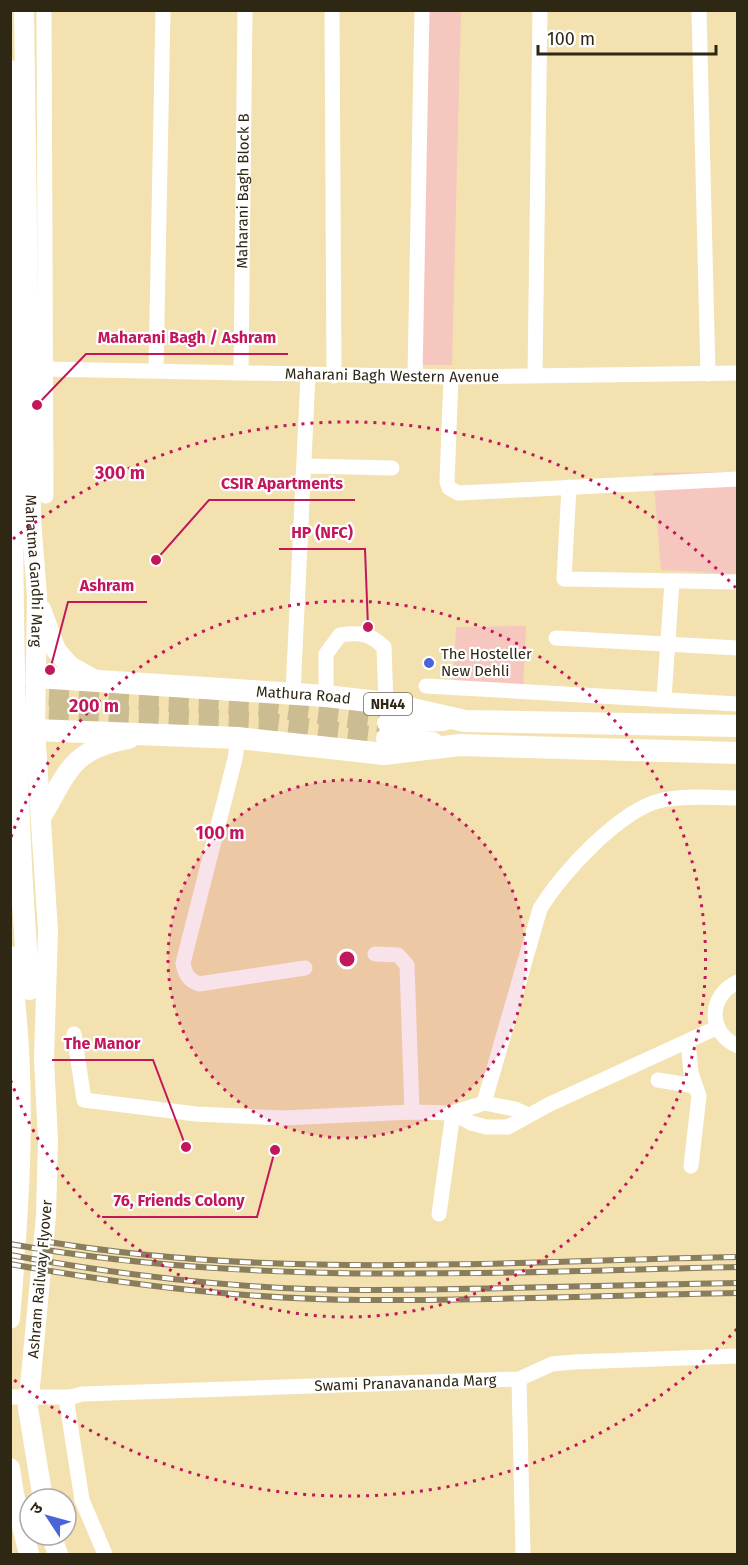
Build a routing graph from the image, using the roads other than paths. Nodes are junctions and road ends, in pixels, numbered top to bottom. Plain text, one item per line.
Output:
1 (24, 10) edge
2 (44, 10) edge
3 (163, 10) edge
4 (245, 10) edge
5 (332, 10) edge
6 (422, 10) edge
7 (540, 10) edge
8 (699, 10) edge
9 (10, 71) edge
10 (46, 369) junction
11 (156, 370) junction
12 (241, 373) junction
13 (738, 373) edge
14 (708, 374) junction
15 (308, 375) junction
16 (415, 375) junction
17 (535, 375) junction
18 (334, 376) junction
19 (451, 377) junction
20 (305, 466) junction
21 (392, 468) dead end
22 (738, 479) edge
23 (569, 487) junction
24 (46, 496) dead end
25 (10, 520) edge
26 (31, 520) junction
27 (672, 582) junction
28 (738, 582) edge
29 (10, 593) edge
30 (36, 595) junction
31 (556, 638) dead end
32 (667, 644) junction
33 (738, 648) edge
34 (10, 676) edge
35 (37, 677) junction
36 (95, 680) junction
37 (426, 686) dead end
38 (294, 693) junction
39 (326, 696) junction
40 (664, 698) junction
41 (738, 704) edge
42 (386, 721) junction
43 (738, 726) edge
44 (10, 729) edge
45 (35, 729) junction
46 (148, 735) junction
47 (238, 738) junction
48 (460, 745) junction
49 (738, 753) edge
50 (738, 798) edge
51 (10, 811) edge
52 (41, 818) junction
53 (375, 954) dead end
54 (10, 957) edge
55 (305, 968) dead end
56 (738, 982) edge
57 (22, 990) junction
58 (716, 1028) junction
59 (10, 1031) edge
60 (74, 1034) dead end
61 (688, 1041) junction
62 (738, 1046) edge
63 (44, 1059) junction
64 (658, 1080) dead end
65 (695, 1086) junction
66 (22, 1094) junction
67 (484, 1103) junction
68 (412, 1112) junction
69 (453, 1113) junction
70 (528, 1115) junction
71 (691, 1166) dead end
72 (439, 1214) dead end
73 (10, 1319) edge
74 (738, 1356) edge
75 (519, 1379) junction
76 (10, 1397) edge
77 (71, 1397) junction
78 (10, 1468) edge
79 (41, 1487) edge
80 (29, 1554) edge
81 (105, 1554) edge
82 (524, 1554) edge

1 - 26 main road, Mahatma Gandhi Marg
2 - 10 street
3 - 11 street
4 - 12 street, Maharani Bagh Block B
5 - 18 street
6 - 16 street
7 - 17 street
8 - 14 street
9 - 57 highway
10 - 11 street, Maharani Bagh Western Avenue
10 - 24 street
11 - 12 street, Maharani Bagh Western Avenue
12 - 15 street, Maharani Bagh Western Avenue
13 - 14 street, Maharani Bagh Western Avenue
14 - 17 street, Maharani Bagh Western Avenue
15 - 18 street, Maharani Bagh Western Avenue
15 - 20 street
16 - 18 street, Maharani Bagh Western Avenue
16 - 19 street, Maharani Bagh Western Avenue
17 - 19 street, Maharani Bagh Western Avenue
19 - 23 street
20 - 21 street
20 - 38 street
22 - 23 street
23 - 27 street
25 - 26 main road
26 - 30 main road, Mahatma Gandhi Marg
27 - 28 street
27 - 32 street
29 - 30 main road
30 - 35 main road, Mahatma Gandhi Marg
30 - 36 main road
31 - 32 street
32 - 33 street
32 - 40 street
34 - 35 main road, Mathura Road / NH44
35 - 36 highway, Mathura Road / NH44
35 - 45 main road, Mahatma Gandhi Marg
36 - 38 highway, Mathura Road / NH44
37 - 40 street
38 - 39 highway, Mathura Road / NH44
39 - 42 highway, Mathura Road / NH44
39 - 42 street
40 - 41 street
42 - 43 highway, Mathura Road / NH44
42 - 48 main road
44 - 45 highway
45 - 46 highway
45 - 52 main road, Mahatma Gandhi Marg
46 - 47 highway
46 - 52 main road
47 - 48 highway
47 - 55 street
48 - 49 highway
50 - 67 street
51 - 52 main road
52 - 63 main road, Mahatma Gandhi Marg
53 - 68 street
54 - 57 highway
56 - 58 street
57 - 63 main road
57 - 66 main road
58 - 61 street
58 - 62 street
59 - 66 main road
60 - 68 street
61 - 65 street
61 - 70 street
63 - 79 main road, Ashram Railway Flyover
64 - 65 street
65 - 71 street
66 - 73 main road, Ashram Railway Flyover
67 - 69 street
67 - 70 street
68 - 69 street
69 - 70 street
69 - 72 street
74 - 75 street, Swami Pranavananda Marg
75 - 77 street, Swami Pranavananda Marg
75 - 82 street
76 - 77 street, Swami Pranavananda Marg
77 - 81 street
78 - 80 main road

